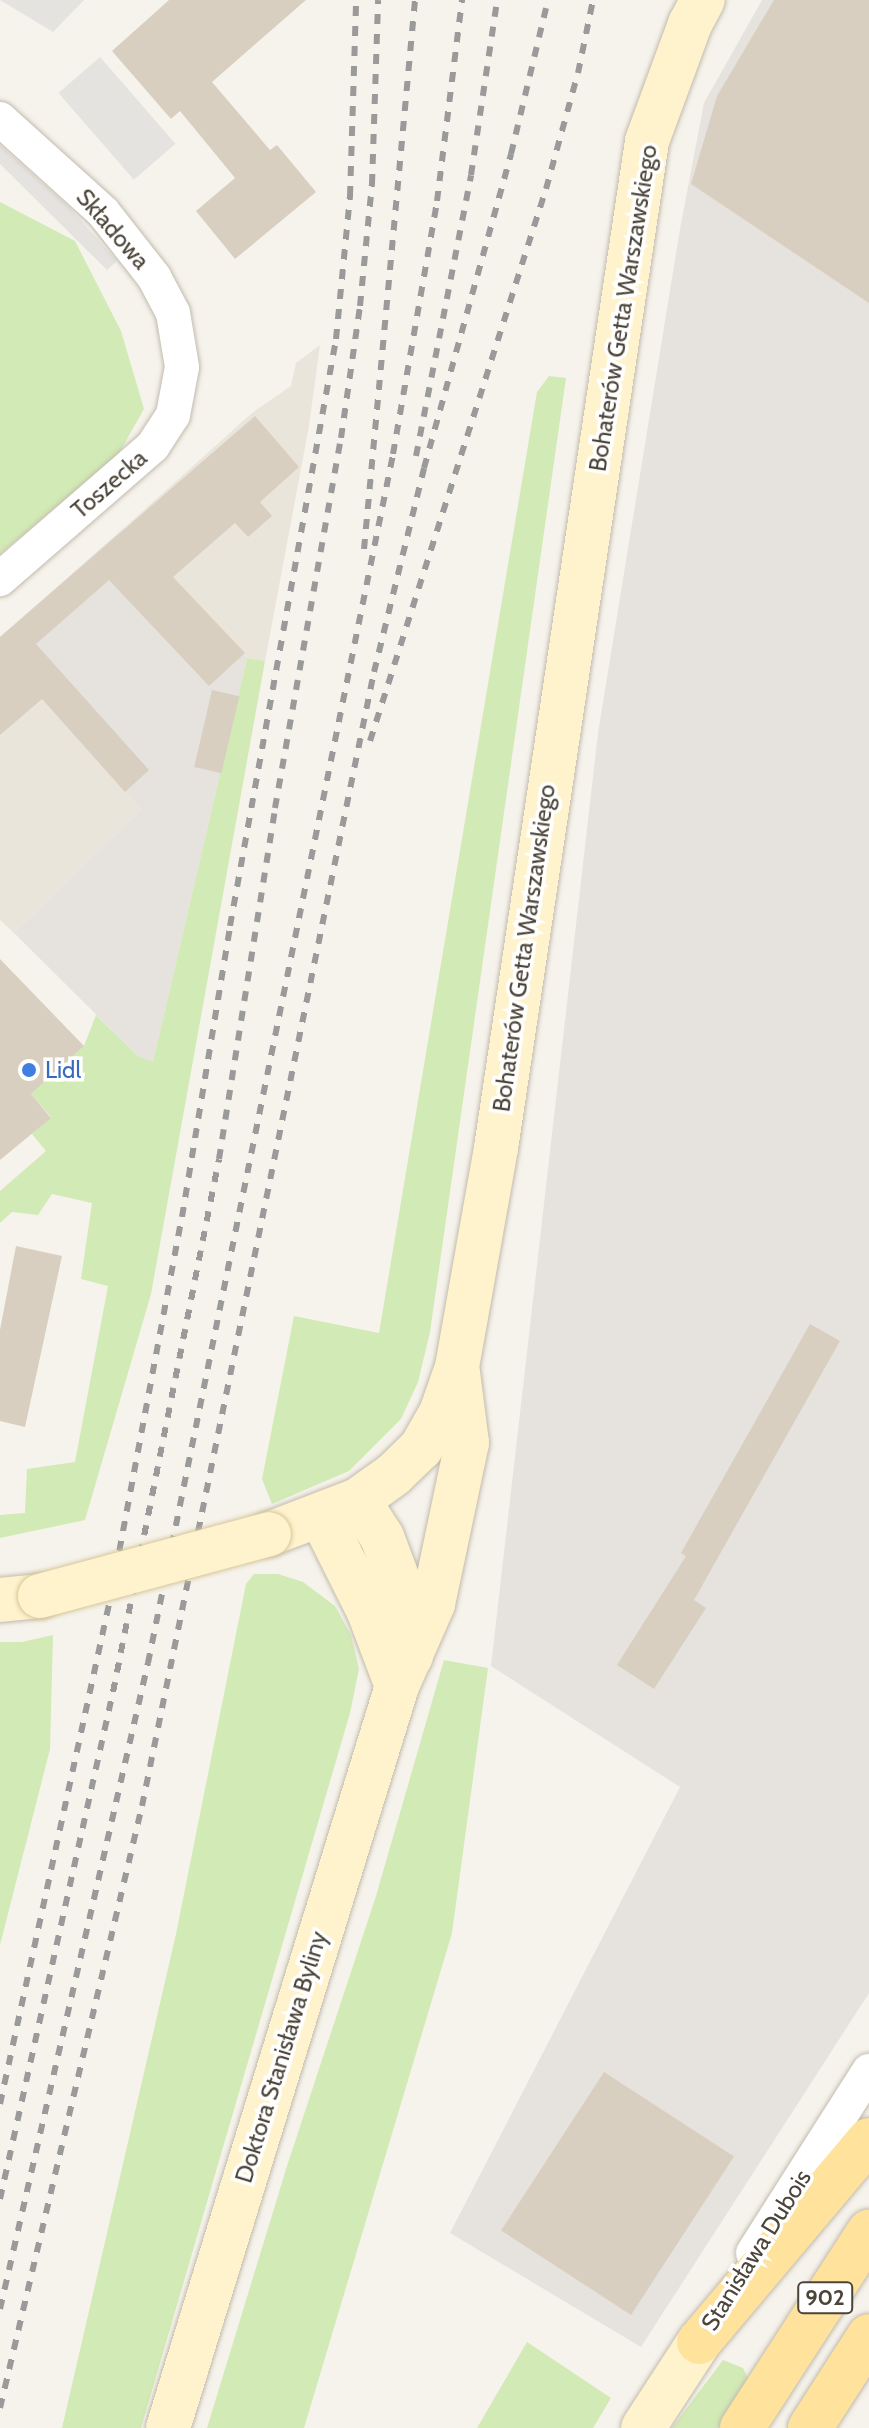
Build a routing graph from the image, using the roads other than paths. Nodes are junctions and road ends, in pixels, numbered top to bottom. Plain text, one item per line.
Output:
1 (703, 0) edge
2 (0, 119) edge
3 (182, 367) joint
4 (0, 579) edge
5 (457, 1367) junction
6 (339, 1508) junction
7 (20, 1598) edge
8 (404, 1671) junction
9 (869, 2071) edge
10 (869, 2140) edge
11 (869, 2232) edge
12 (869, 2336) edge
13 (699, 2342) junction
14 (168, 2428) edge
15 (643, 2428) edge
16 (742, 2428) edge
17 (810, 2428) edge

1 - 5 main road, Bohaterów Getta Warszawskiego
2 - 3 street, Składowa
3 - 4 street, Toszecka
5 - 6 main road, Bohaterów Getta Warszawskiego
5 - 8 main road, Doktora Stanisława Byliny
6 - 7 main road, Bohaterów Getta Warszawskiego, bridge
6 - 8 main road, Doktora Stanisława Byliny
8 - 14 main road, Doktora Stanisława Byliny
9 - 13 street, Stanisława Dubois
10 - 13 main road
11 - 16 main road, 902
12 - 17 main road, 902
13 - 15 main road, Stanisława Dubois

